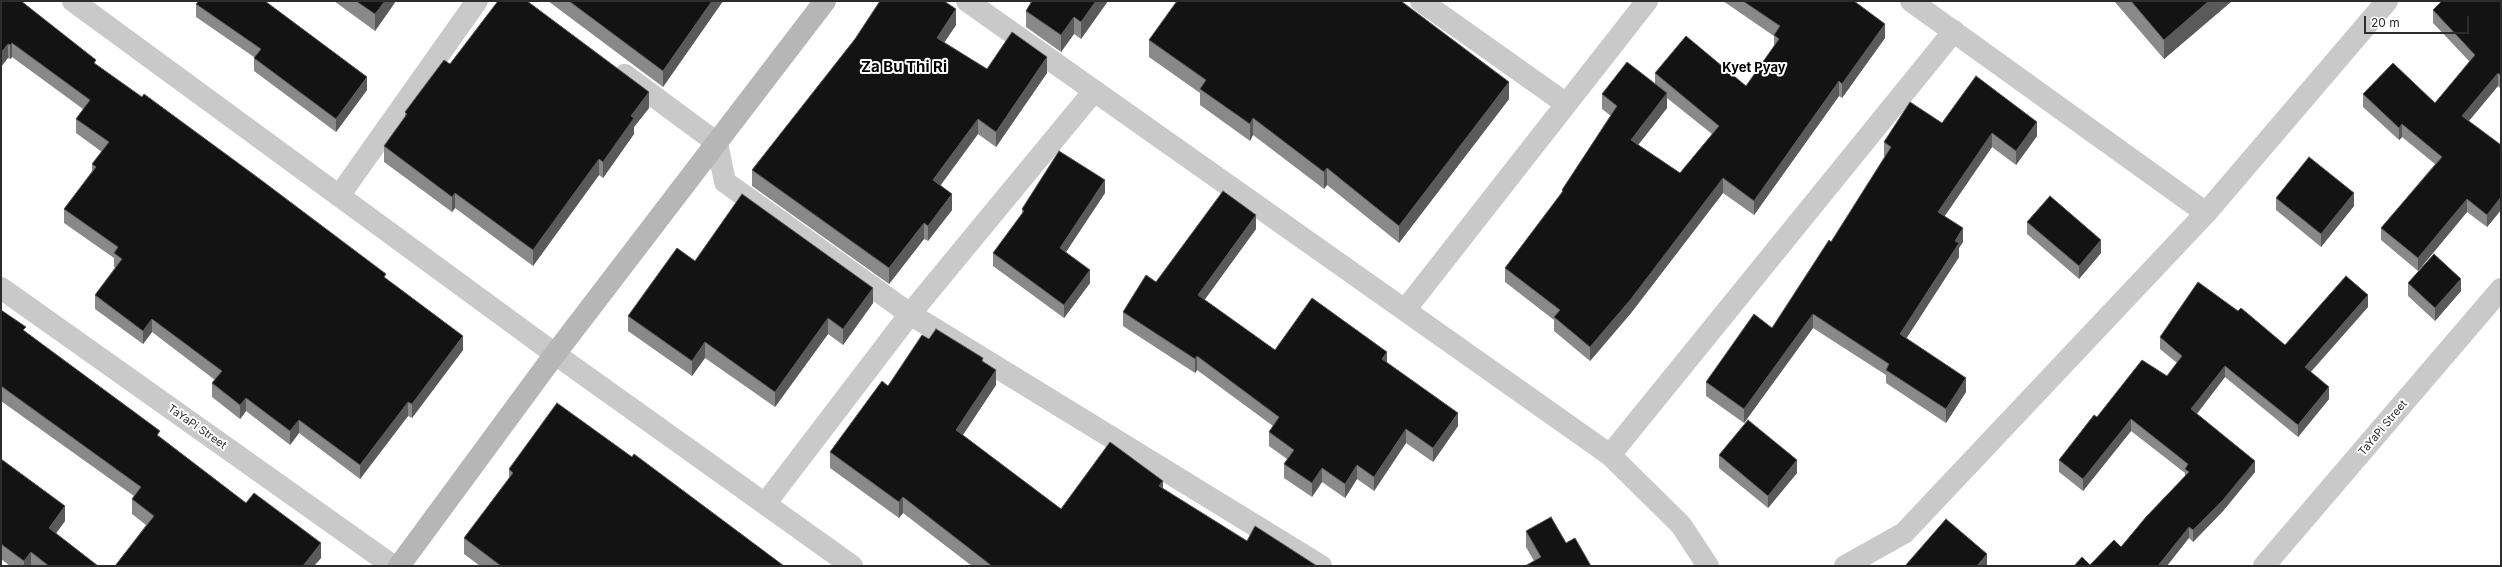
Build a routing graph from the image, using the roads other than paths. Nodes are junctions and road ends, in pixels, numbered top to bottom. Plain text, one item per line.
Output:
1 (73, 1) edge
2 (478, 1) edge
3 (825, 1) edge
4 (967, 1) edge
5 (1421, 1) edge
6 (1647, 1) edge
7 (1911, 1) edge
8 (2387, 1) edge
9 (1954, 31) junction
10 (611, 65) edge
11 (1094, 91) junction
12 (1565, 103) junction
13 (717, 143) junction
14 (339, 196) junction
15 (2206, 213) junction
16 (1, 288) edge
17 (2501, 288) edge
18 (1405, 310) junction
19 (910, 314) junction
20 (555, 354) junction
21 (1610, 456) junction
22 (764, 504) junction
23 (393, 566) edge
24 (399, 566) edge
25 (852, 566) edge
26 (1321, 566) edge
27 (1708, 566) edge
28 (1844, 566) edge
29 (2264, 566) edge

1 - 14 street
2 - 14 street
3 - 13 street
4 - 11 street
5 - 12 street
6 - 12 street
7 - 9 street
8 - 15 street
9 - 15 street
9 - 21 street
10 - 13 street
11 - 18 street
11 - 19 street
12 - 18 street
13 - 19 street
13 - 20 street
14 - 20 street
15 - 28 street
16 - 23 street, TaYaPi Street
17 - 29 street, TaYaPi Street
18 - 21 street
19 - 22 street
19 - 26 street
20 - 22 street
20 - 24 street
21 - 27 street
22 - 25 street

